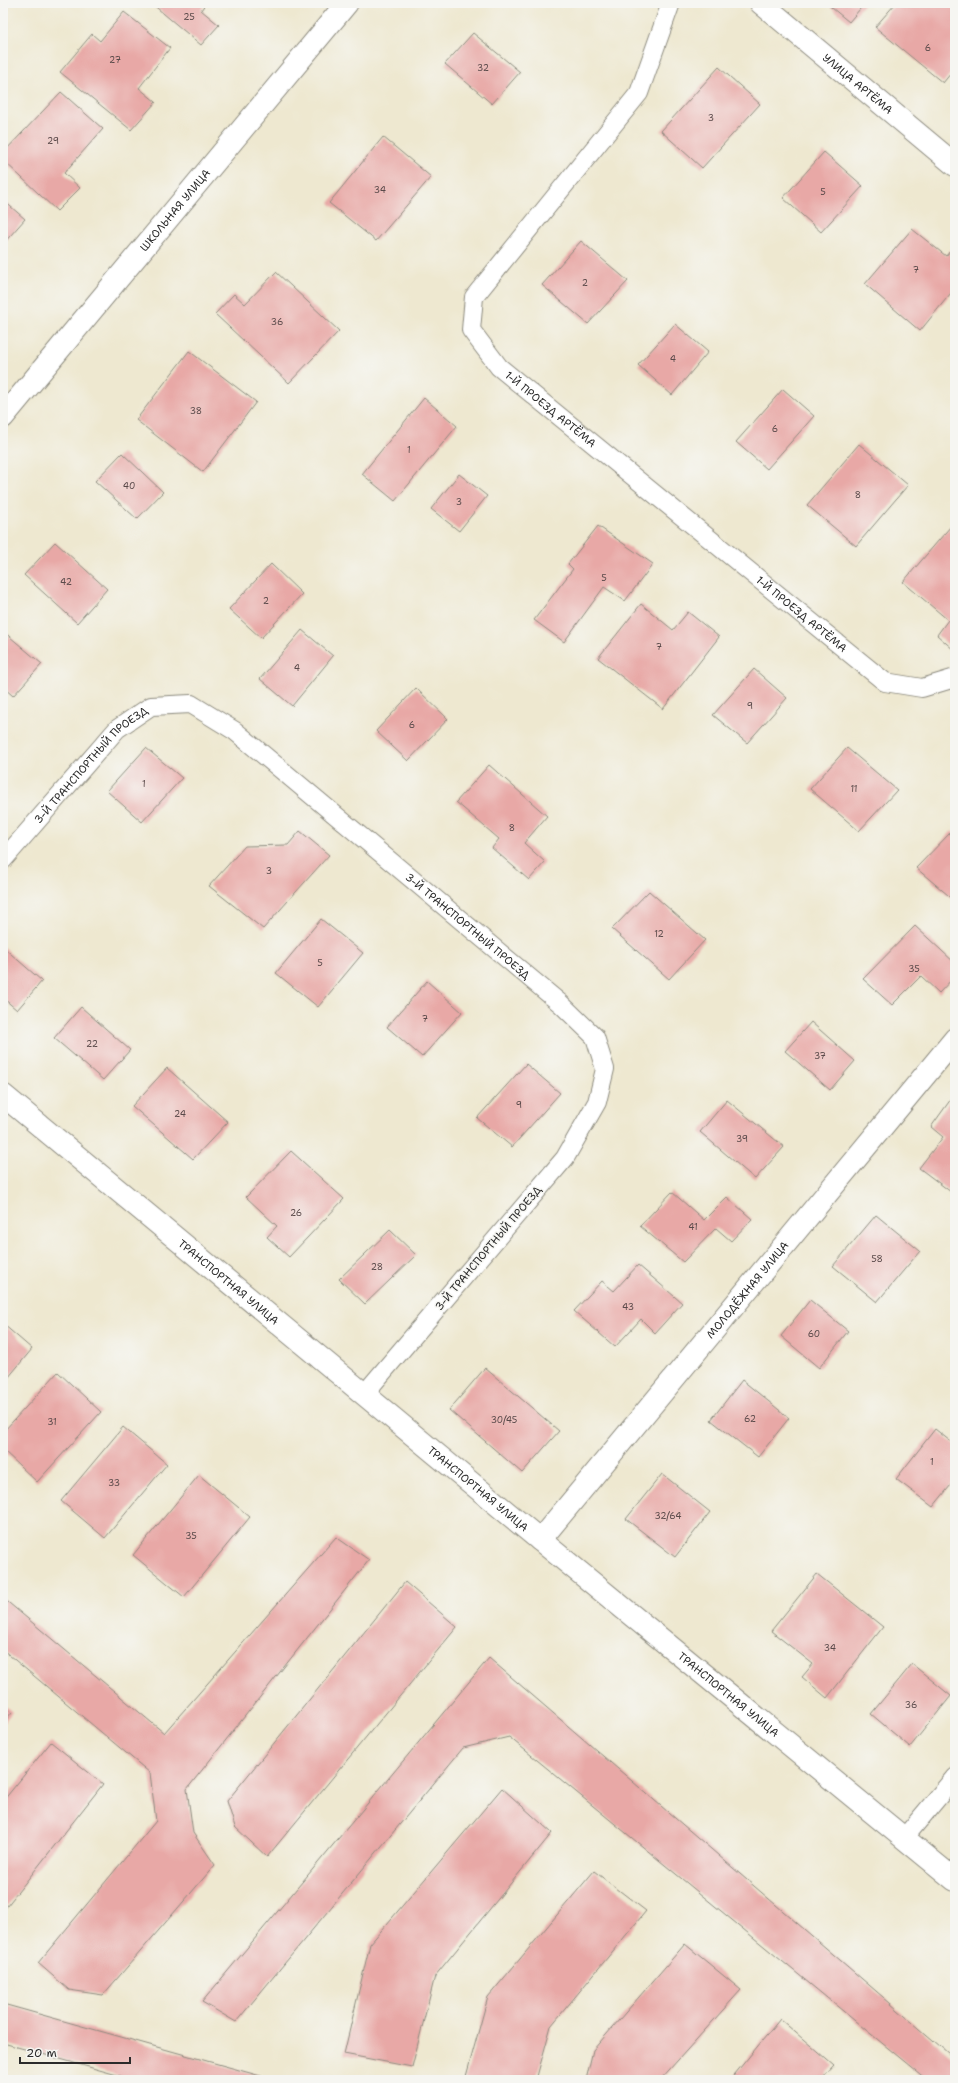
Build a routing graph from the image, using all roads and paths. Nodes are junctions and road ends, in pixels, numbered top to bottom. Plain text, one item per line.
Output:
1 (347, 3) edge
2 (671, 3) edge
3 (761, 3) edge
4 (955, 166) edge
5 (3, 417) edge
6 (955, 678) edge
7 (3, 860) edge
8 (955, 1039) edge
9 (3, 1095) edge
10 (365, 1394) junction
11 (540, 1540) junction
12 (955, 1777) edge
13 (904, 1838) junction
14 (955, 1880) edge

1 - 5 street, ШКОЛЬНАЯ УЛИЦА
2 - 6 lane, 1-Й ПРОЕЗД АРТЁМА
3 - 4 street, УЛИЦА АРТЁМА
7 - 10 lane, 3-Й ТРАНСПОРТНЫЙ ПРОЕЗД
8 - 11 street, МОЛОДЁЖНАЯ УЛИЦА
9 - 10 street, ТРАНСПОРТНАЯ УЛИЦА
10 - 11 street, ТРАНСПОРТНАЯ УЛИЦА
11 - 13 street, ТРАНСПОРТНАЯ УЛИЦА
12 - 13 lane
13 - 14 street, ТРАНСПОРТНАЯ УЛИЦА

